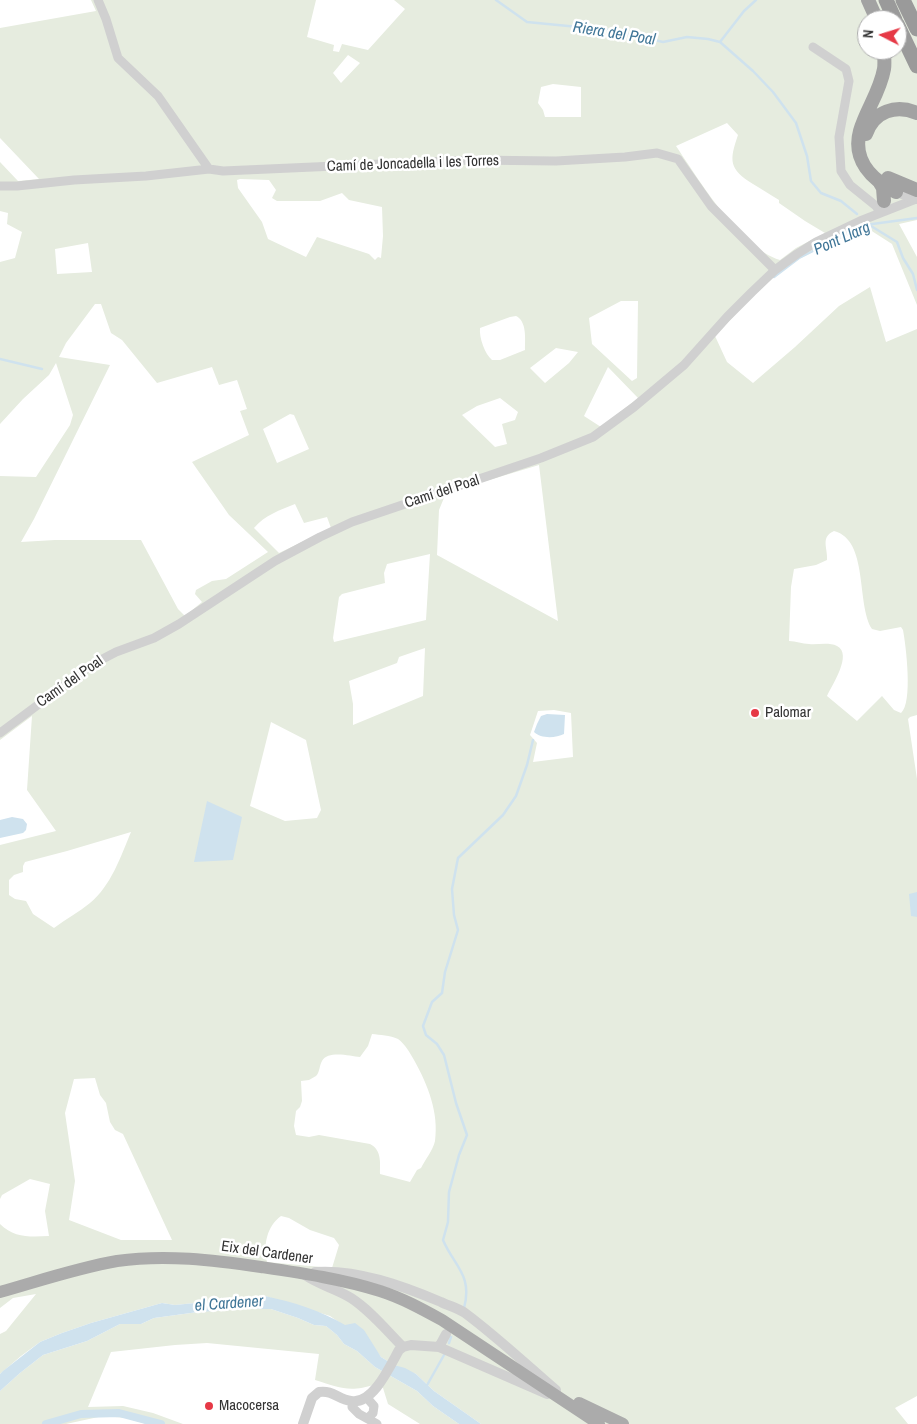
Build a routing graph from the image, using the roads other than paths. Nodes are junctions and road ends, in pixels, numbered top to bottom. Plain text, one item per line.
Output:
1 (98, 0) edge
2 (903, 0) edge
3 (917, 29) edge
4 (907, 45) edge
5 (813, 47) dead end
6 (884, 60) edge
7 (917, 66) edge
8 (917, 114) edge
9 (210, 169) junction
10 (880, 183) junction
11 (0, 186) edge
12 (896, 192) junction
13 (917, 196) edge
14 (882, 208) junction
15 (775, 270) junction
16 (0, 733) edge
17 (302, 1274) junction
18 (0, 1292) edge
19 (459, 1310) junction
20 (453, 1320) dead end
21 (446, 1334) dead end
22 (439, 1346) junction
23 (401, 1349) junction
24 (559, 1395) junction
25 (367, 1398) junction
26 (353, 1402) junction
27 (368, 1418) junction
28 (303, 1424) edge
29 (377, 1424) edge
30 (599, 1424) edge
31 (623, 1424) edge

1 - 9 street
2 - 3 highway
4 - 7 highway
5 - 14 street
6 - 10 highway
8 - 13 highway
9 - 11 street, Camí de Joncadella i les Torres
9 - 15 street, Camí de Joncadella i les Torres
10 - 12 highway
10 - 14 highway
12 - 13 street
12 - 14 street, Camí del Poal
13 - 14 street, Camí del Poal
14 - 15 street, Camí del Poal
15 - 16 street, Camí del Poal
17 - 18 main road, Eix del Cardener
17 - 19 street
17 - 23 street
17 - 24 main road, Eix del Cardener
19 - 20 street
19 - 24 street
21 - 22 street
22 - 23 street
22 - 24 street
23 - 25 street
24 - 30 main road, Eix del Cardener
24 - 31 main road, Eix del Cardener
25 - 26 street
25 - 27 street
26 - 27 street
26 - 28 street
27 - 29 street

